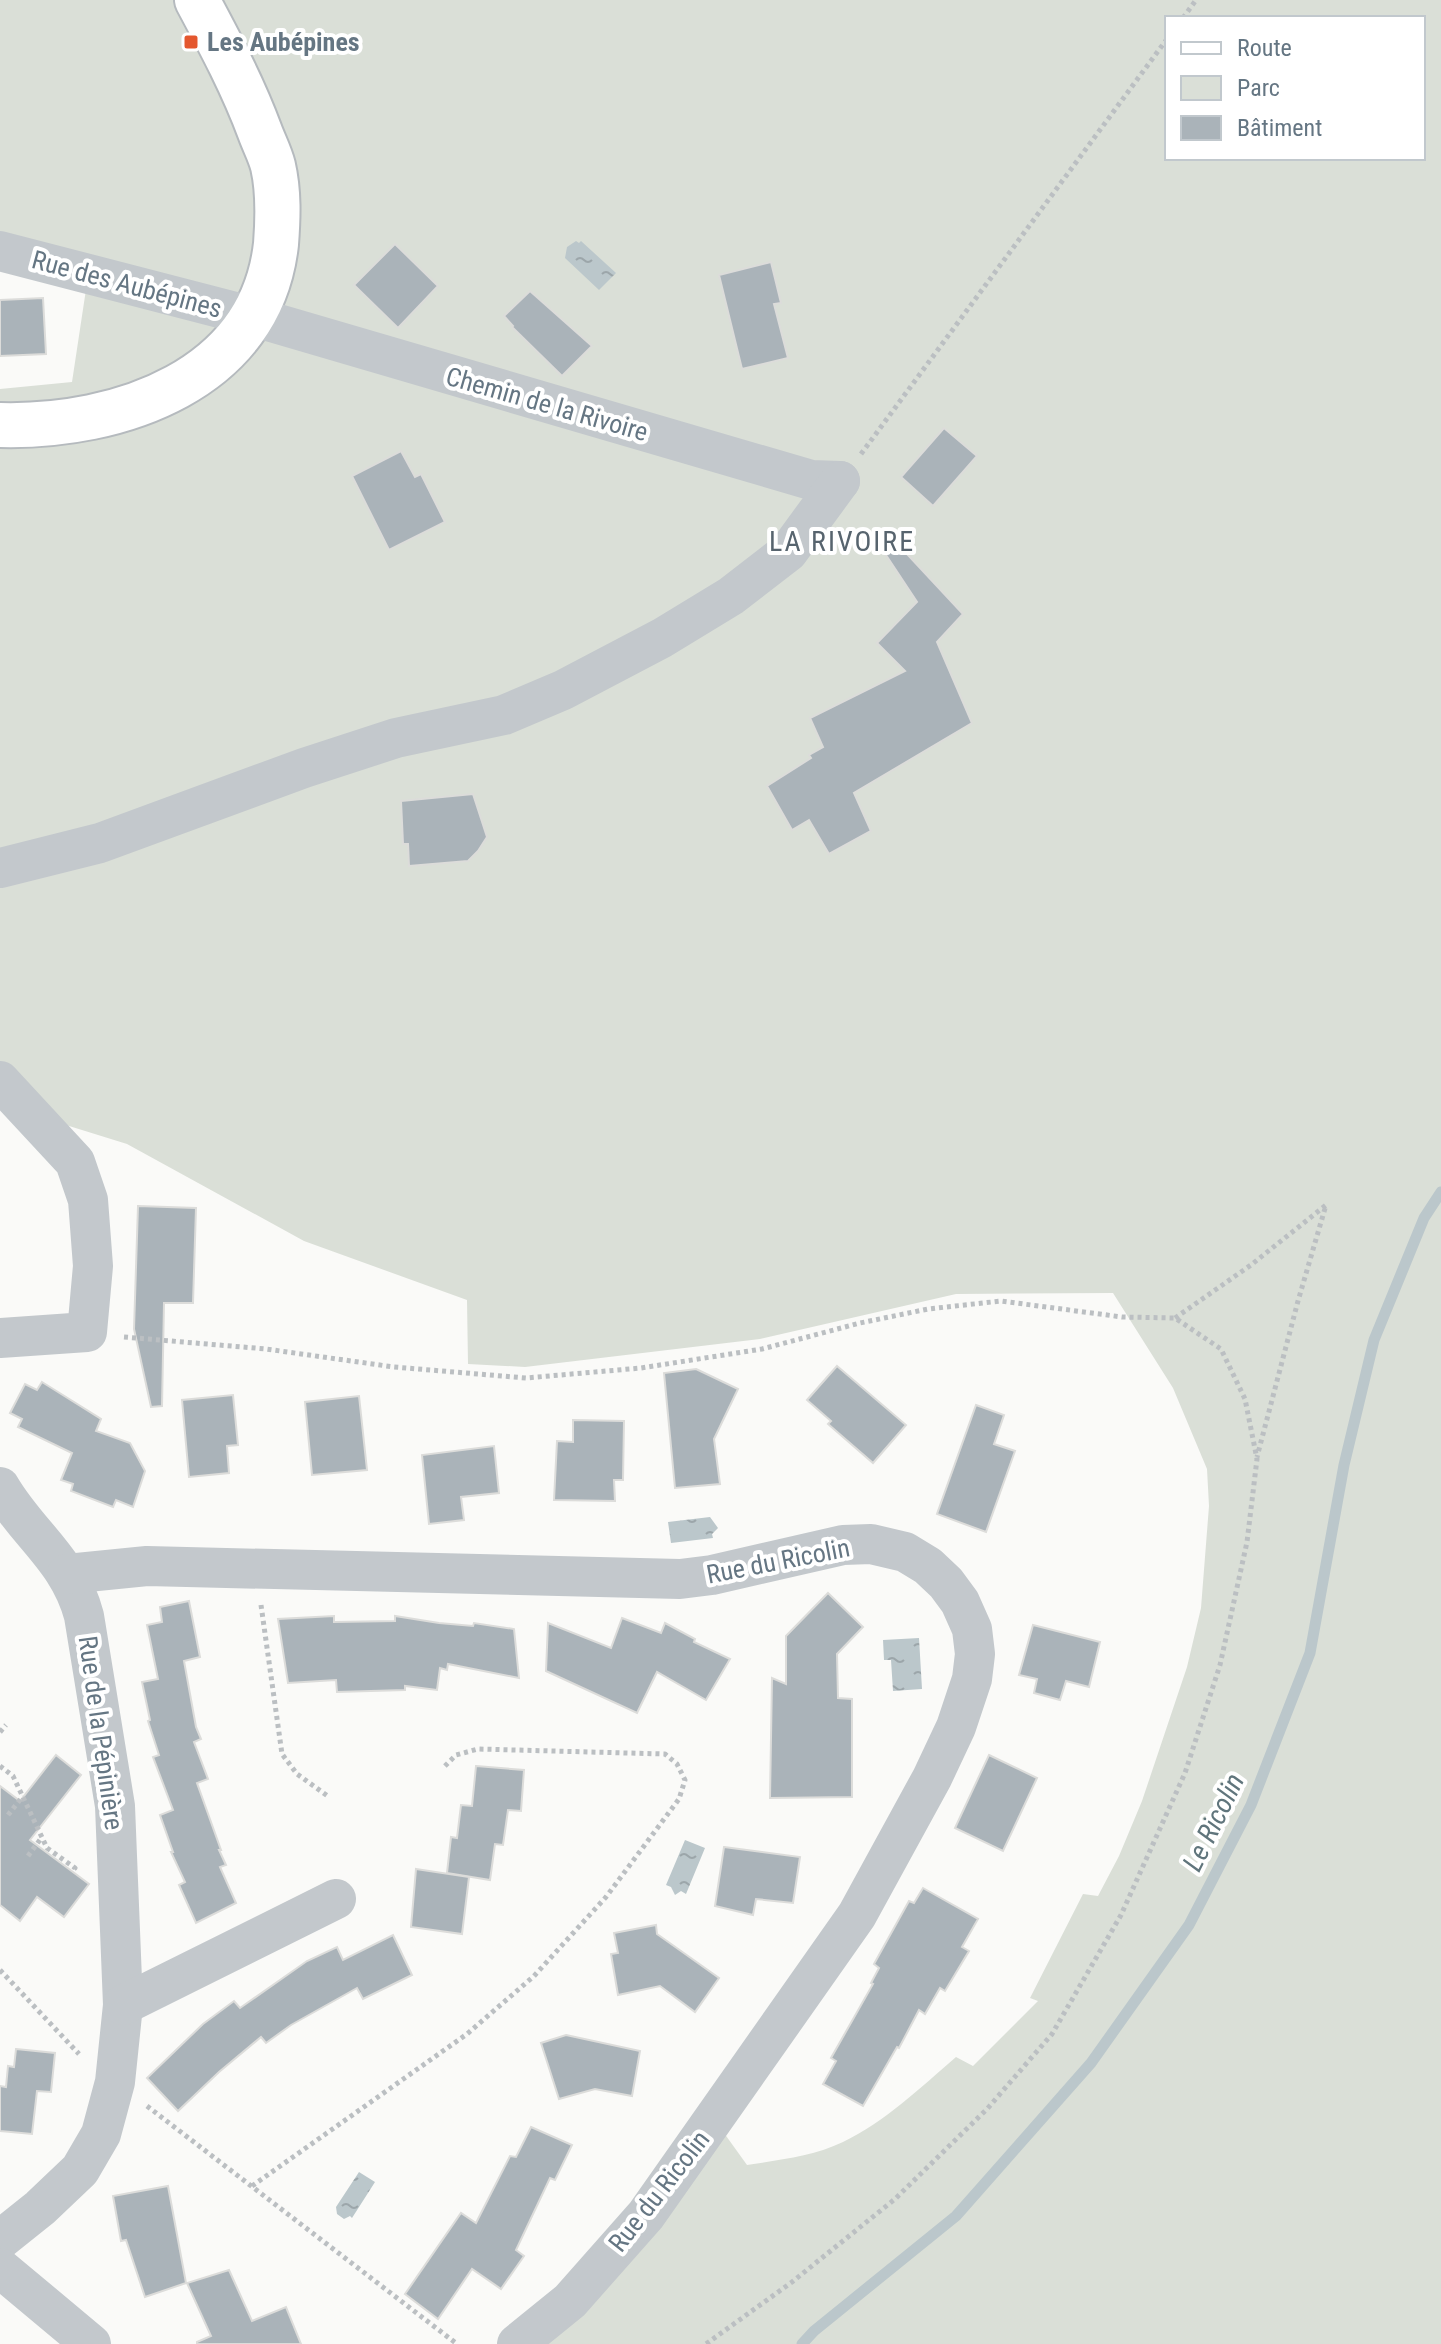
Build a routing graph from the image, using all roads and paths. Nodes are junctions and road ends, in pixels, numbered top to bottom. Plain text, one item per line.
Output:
1 (197, 0) edge
2 (1165, 42) edge
3 (0, 251) edge
4 (254, 317) junction
5 (0, 425) edge
6 (840, 481) junction
7 (0, 868) edge
8 (0, 1081) edge
9 (1175, 1318) junction
10 (87, 1332) junction
11 (0, 1338) edge
12 (1257, 1459) junction
13 (0, 1487) edge
14 (256, 1569) junction
15 (67, 1574) junction
16 (6, 1725) dead end
17 (0, 1732) edge
18 (443, 1768) dead end
19 (1, 1769) edge
20 (18, 1770) dead end
21 (13, 1776) junction
22 (23, 1796) junction
23 (329, 1797) dead end
24 (8, 1815) dead end
25 (42, 1837) junction
26 (28, 1856) dead end
27 (72, 1871) dead end
28 (336, 1899) dead end
29 (0, 1970) edge
30 (123, 2005) junction
31 (115, 2082) junction
32 (252, 2186) junction
33 (0, 2240) edge
34 (0, 2268) edge
35 (91, 2344) edge
36 (457, 2344) edge
37 (517, 2344) edge
38 (706, 2344) edge

1 - 4 main road
2 - 6 path
3 - 4 street, Rue des Aubépines
4 - 5 main road
4 - 6 street, Chemin de la Rivoire
6 - 7 street
8 - 10 street
9 - 10 path
9 - 12 path
9 - 12 path
10 - 11 street
12 - 38 path
13 - 15 street, Rue de la Pépinière
14 - 15 street, Rue du Ricolin
14 - 23 path
14 - 37 street, Rue du Ricolin
15 - 30 street, Rue de la Pépinière
16 - 17 path
18 - 32 path
19 - 21 path
20 - 21 path
21 - 22 path
22 - 24 path
22 - 25 path
25 - 26 path
25 - 27 path
28 - 30 street
29 - 31 path
30 - 31 street, Rue de la Pépinière
31 - 32 path
31 - 33 street, Rue de la Pépinière
32 - 36 path
34 - 35 street

